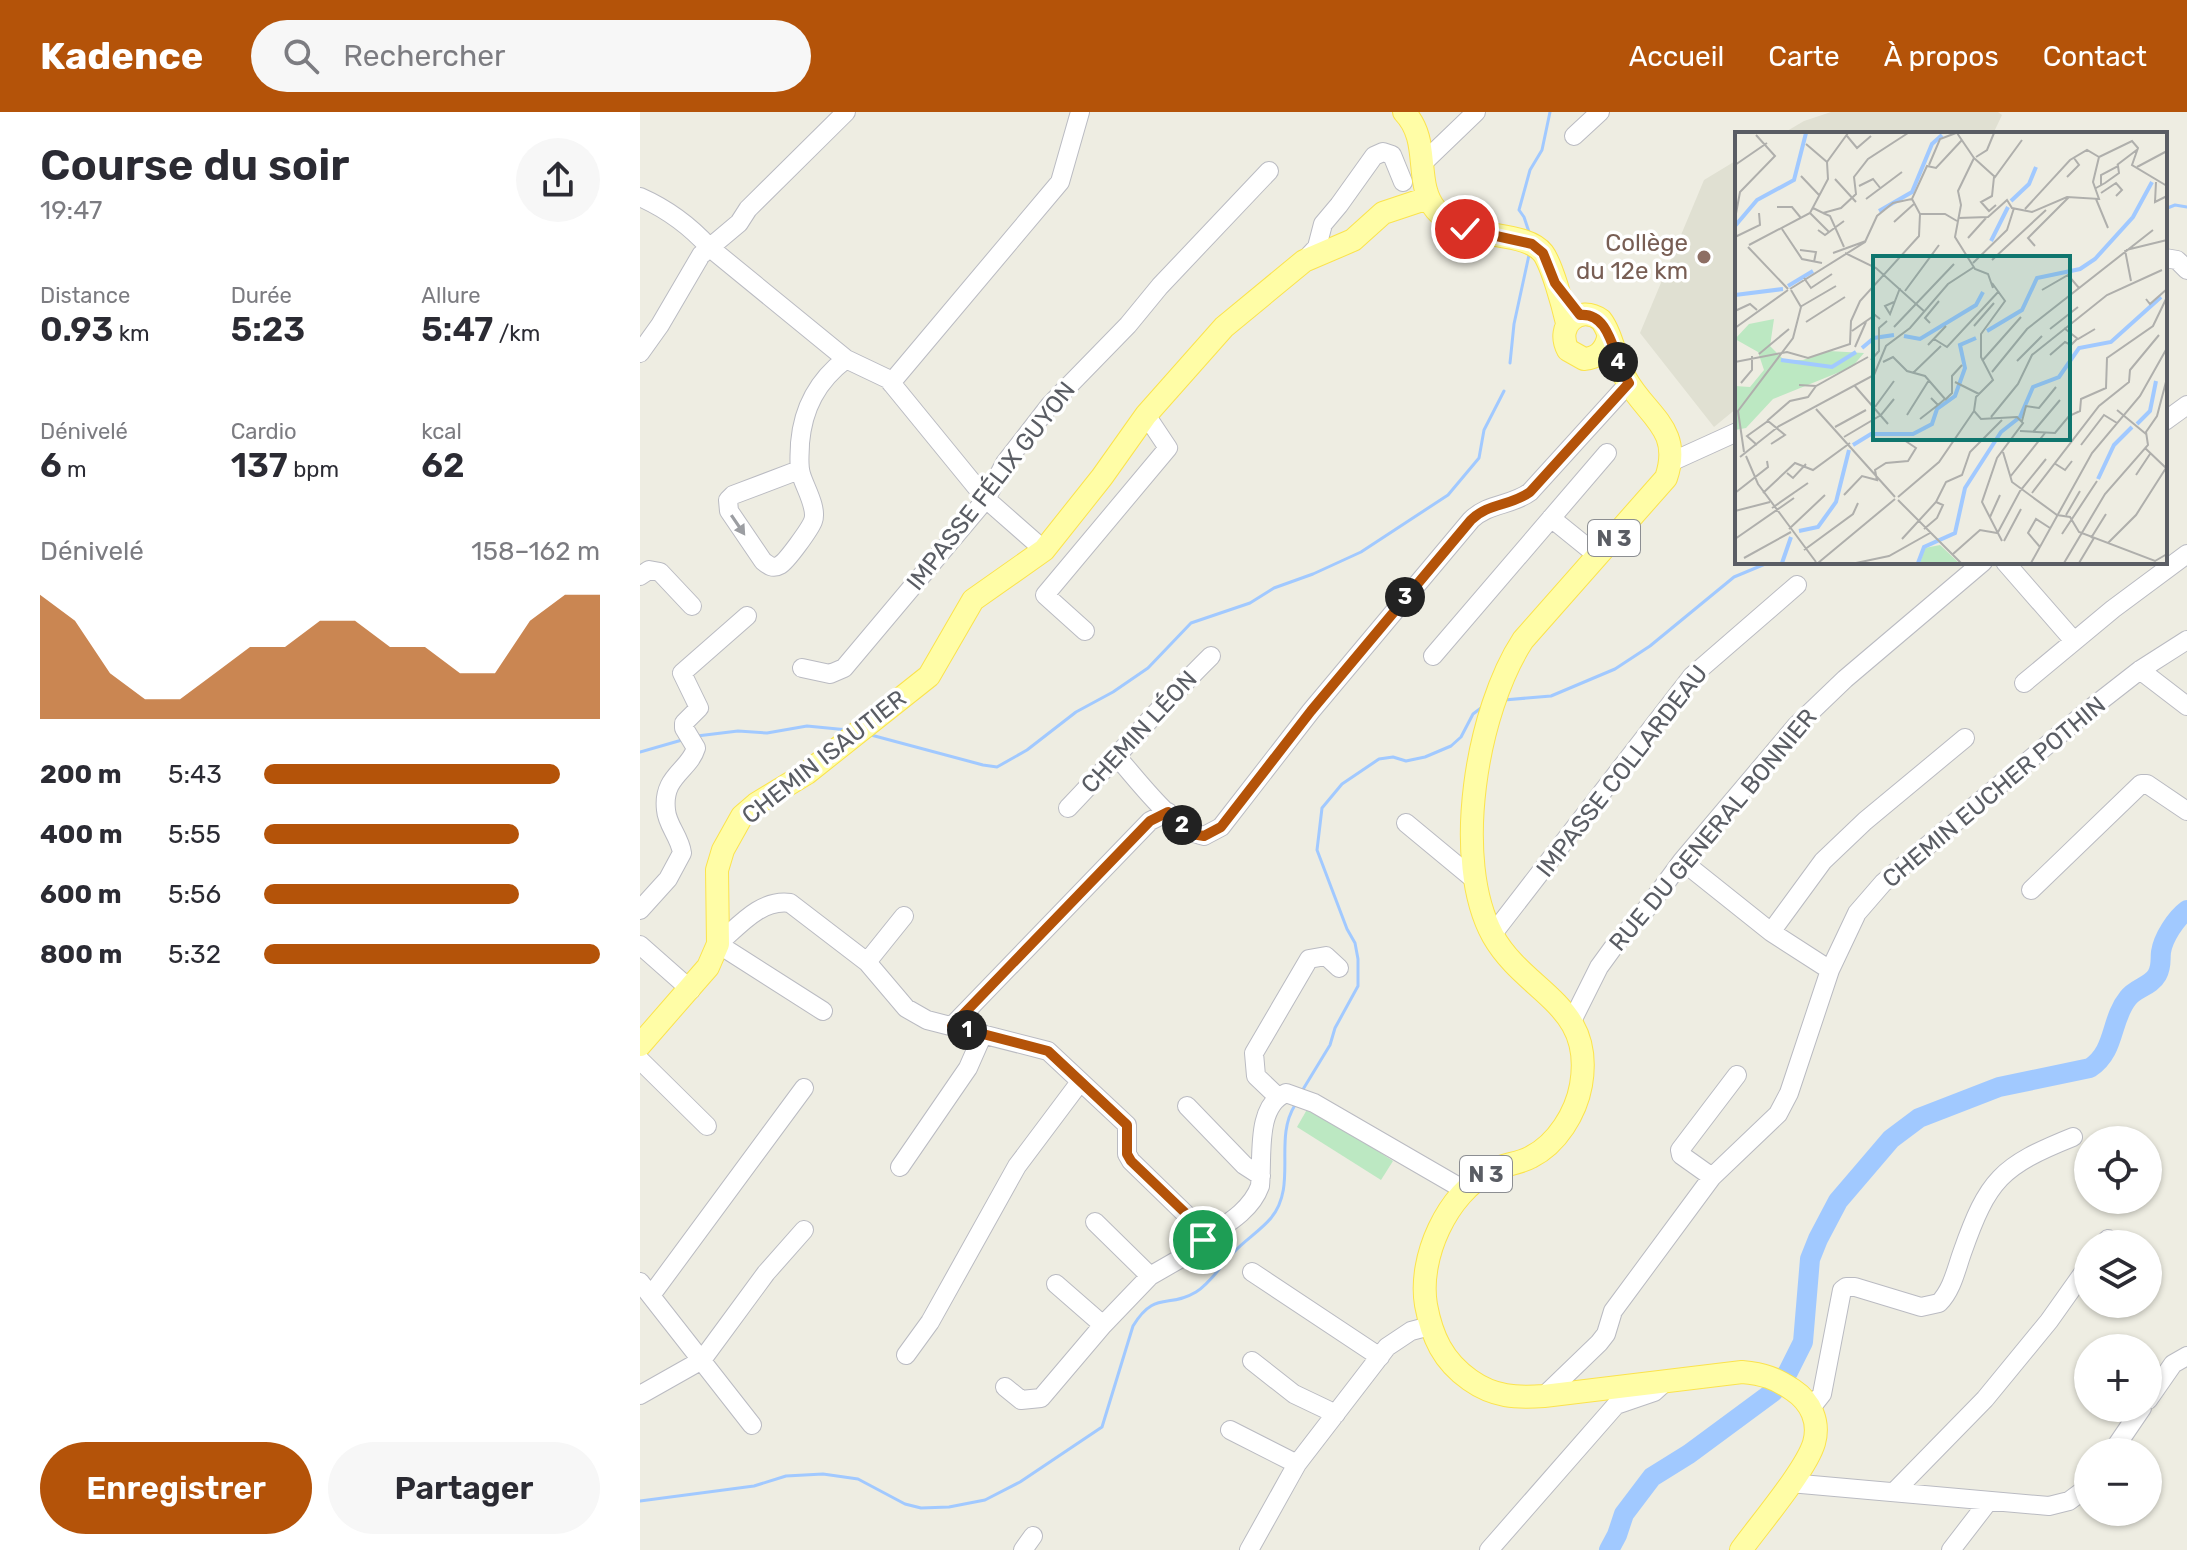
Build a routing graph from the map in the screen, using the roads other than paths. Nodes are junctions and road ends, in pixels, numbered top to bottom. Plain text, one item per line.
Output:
1 (846, 112) edge
2 (1404, 112) edge
3 (1476, 112) edge
4 (1600, 112) edge
5 (1075, 114) edge
6 (1574, 136) dead end
7 (1424, 162) junction
8 (1269, 171) dead end
9 (1403, 182) dead end
10 (640, 197) edge
11 (1428, 198) junction
12 (709, 247) junction
13 (2167, 258) edge
14 (1304, 261) junction
15 (2187, 270) edge
16 (1574, 319) junction
17 (1608, 338) junction
18 (640, 353) edge
19 (1590, 358) junction
20 (846, 359) junction
21 (1627, 381) junction
22 (891, 383) junction
23 (2187, 405) edge
24 (1146, 415) junction
25 (2167, 420) edge
26 (1735, 433) edge
27 (1607, 453) dead end
28 (1671, 462) junction
29 (799, 470) junction
30 (986, 499) junction
31 (1551, 518) junction
32 (1044, 550) junction
33 (2187, 554) edge
34 (1598, 556) junction
35 (1981, 564) edge
36 (2007, 564) edge
37 (640, 576) edge
38 (1797, 585) dead end
39 (692, 606) dead end
40 (747, 616) dead end
41 (1085, 631) dead end
42 (2187, 640) edge
43 (2074, 641) junction
44 (1211, 656) dead end
45 (1433, 656) dead end
46 (802, 668) dead end
47 (2140, 670) junction
48 (2024, 683) dead end
49 (2187, 706) edge
50 (1965, 738) dead end
51 (1117, 757) junction
52 (1068, 808) dead end
53 (2187, 811) edge
54 (1168, 812) junction
55 (1406, 823) dead end
56 (1682, 861) junction
57 (1476, 881) junction
58 (2031, 890) dead end
59 (640, 910) edge
60 (904, 916) dead end
61 (1771, 932) junction
62 (1492, 935) junction
63 (718, 944) junction
64 (640, 945) edge
65 (867, 962) junction
66 (1339, 968) dead end
67 (1830, 970) junction
68 (691, 990) junction
69 (823, 1011) dead end
70 (1572, 1021) junction
71 (952, 1026) junction
72 (983, 1034) junction
73 (640, 1045) edge
74 (640, 1060) edge
75 (1737, 1075) dead end
76 (1080, 1082) junction
77 (804, 1088) dead end
78 (1287, 1096) junction
79 (1187, 1106) dead end
80 (707, 1126) dead end
81 (2073, 1137) dead end
82 (900, 1167) dead end
83 (1261, 1176) junction
84 (1712, 1177) junction
85 (1466, 1191) junction
86 (1095, 1222) dead end
87 (804, 1230) dead end
88 (1203, 1240) junction
89 (1252, 1272) dead end
90 (1150, 1276) junction
91 (1056, 1284) dead end
92 (2074, 1286) edge
93 (646, 1288) edge
94 (1103, 1325) junction
95 (1430, 1326) junction
96 (906, 1355) dead end
97 (2187, 1356) edge
98 (1380, 1357) junction
99 (702, 1360) junction
100 (1252, 1361) dead end
101 (2162, 1380) edge
102 (1665, 1382) junction
103 (1005, 1387) dead end
104 (640, 1395) edge
105 (1544, 1396) junction
106 (1807, 1403) junction
107 (1336, 1414) junction
108 (752, 1425) dead end
109 (1230, 1430) dead end
110 (1297, 1464) junction
111 (1790, 1483) junction
112 (1894, 1492) junction
113 (2074, 1498) edge
114 (1988, 1502) junction
115 (1249, 1550) edge
116 (1489, 1550) edge
117 (1741, 1550) edge
118 (1951, 1550) edge

1 - 12 street
2 - 7 main road
3 - 7 street
4 - 6 street
5 - 22 street
7 - 11 main road
8 - 30 street, IMPASSE FÉLIX GUYON
9 - 14 street, CHEMIN ISAUTIER
10 - 12 street
11 - 14 main road, CHEMIN ISAUTIER
11 - 16 main road
12 - 18 street
12 - 20 street
13 - 15 street
14 - 24 main road, CHEMIN ISAUTIER
16 - 17 main road
16 - 19 main road
17 - 19 main road
17 - 21 main road
19 - 21 main road
20 - 22 street
20 - 29 street
21 - 28 main road
21 - 54 street
22 - 30 street
23 - 25 street
24 - 32 main road, CHEMIN ISAUTIER
24 - 41 street
26 - 28 street
27 - 31 street
28 - 34 main road, N 3
29 -> 29 street
30 - 32 street
30 - 46 street, IMPASSE FÉLIX GUYON
31 - 34 street
31 - 45 street
32 - 63 main road, CHEMIN ISAUTIER
33 - 43 street
34 - 57 main road, N 3
35 - 56 street, RUE DU GENERAL BONNIER
36 - 43 street
37 - 39 street
38 - 62 street, IMPASSE COLLARDEAU
40 - 59 street
42 - 47 street, CHEMIN EUCHER POTHIN
43 - 48 street
44 - 51 street, CHEMIN LÉON
47 - 49 street
47 - 67 street, CHEMIN EUCHER POTHIN
50 - 61 street
51 - 52 street, CHEMIN LÉON
51 - 54 street
53 - 58 street
54 - 71 street
55 - 57 street
56 - 61 street
56 - 70 street, RUE DU GENERAL BONNIER
57 - 62 main road, N 3
60 - 65 street
61 - 67 street
62 - 70 main road, N 3
63 - 65 street
63 - 68 main road, CHEMIN ISAUTIER
63 - 69 street
64 - 68 street
65 - 71 street
66 - 78 street
67 - 84 street, CHEMIN EUCHER POTHIN
68 - 73 main road, CHEMIN ISAUTIER
70 - 85 main road, N 3
71 - 72 street
72 - 76 street
72 - 82 street
74 - 80 street
75 - 84 street
76 - 88 street
76 - 96 street
77 - 93 street
78 - 83 street
78 - 85 street
79 - 83 street
81 - 106 street
83 - 88 street
84 - 105 street, CHEMIN EUCHER POTHIN
85 - 95 main road, N 3
86 - 90 street
87 - 99 street
88 - 90 street
89 - 98 street
90 - 94 street
91 - 94 street
92 - 112 street
93 - 99 street
94 - 103 street
95 - 98 street
95 - 105 main road, N 3
97 - 101 street
98 - 107 street
99 - 104 street
99 - 108 street
100 - 107 street
102 - 105 main road, N 3
102 - 106 main road, N 3
102 - 116 street
106 - 111 main road
107 - 110 street
109 - 110 street
110 - 115 street
111 - 112 street
111 - 117 main road
112 - 114 street
113 - 114 street
114 - 118 street

